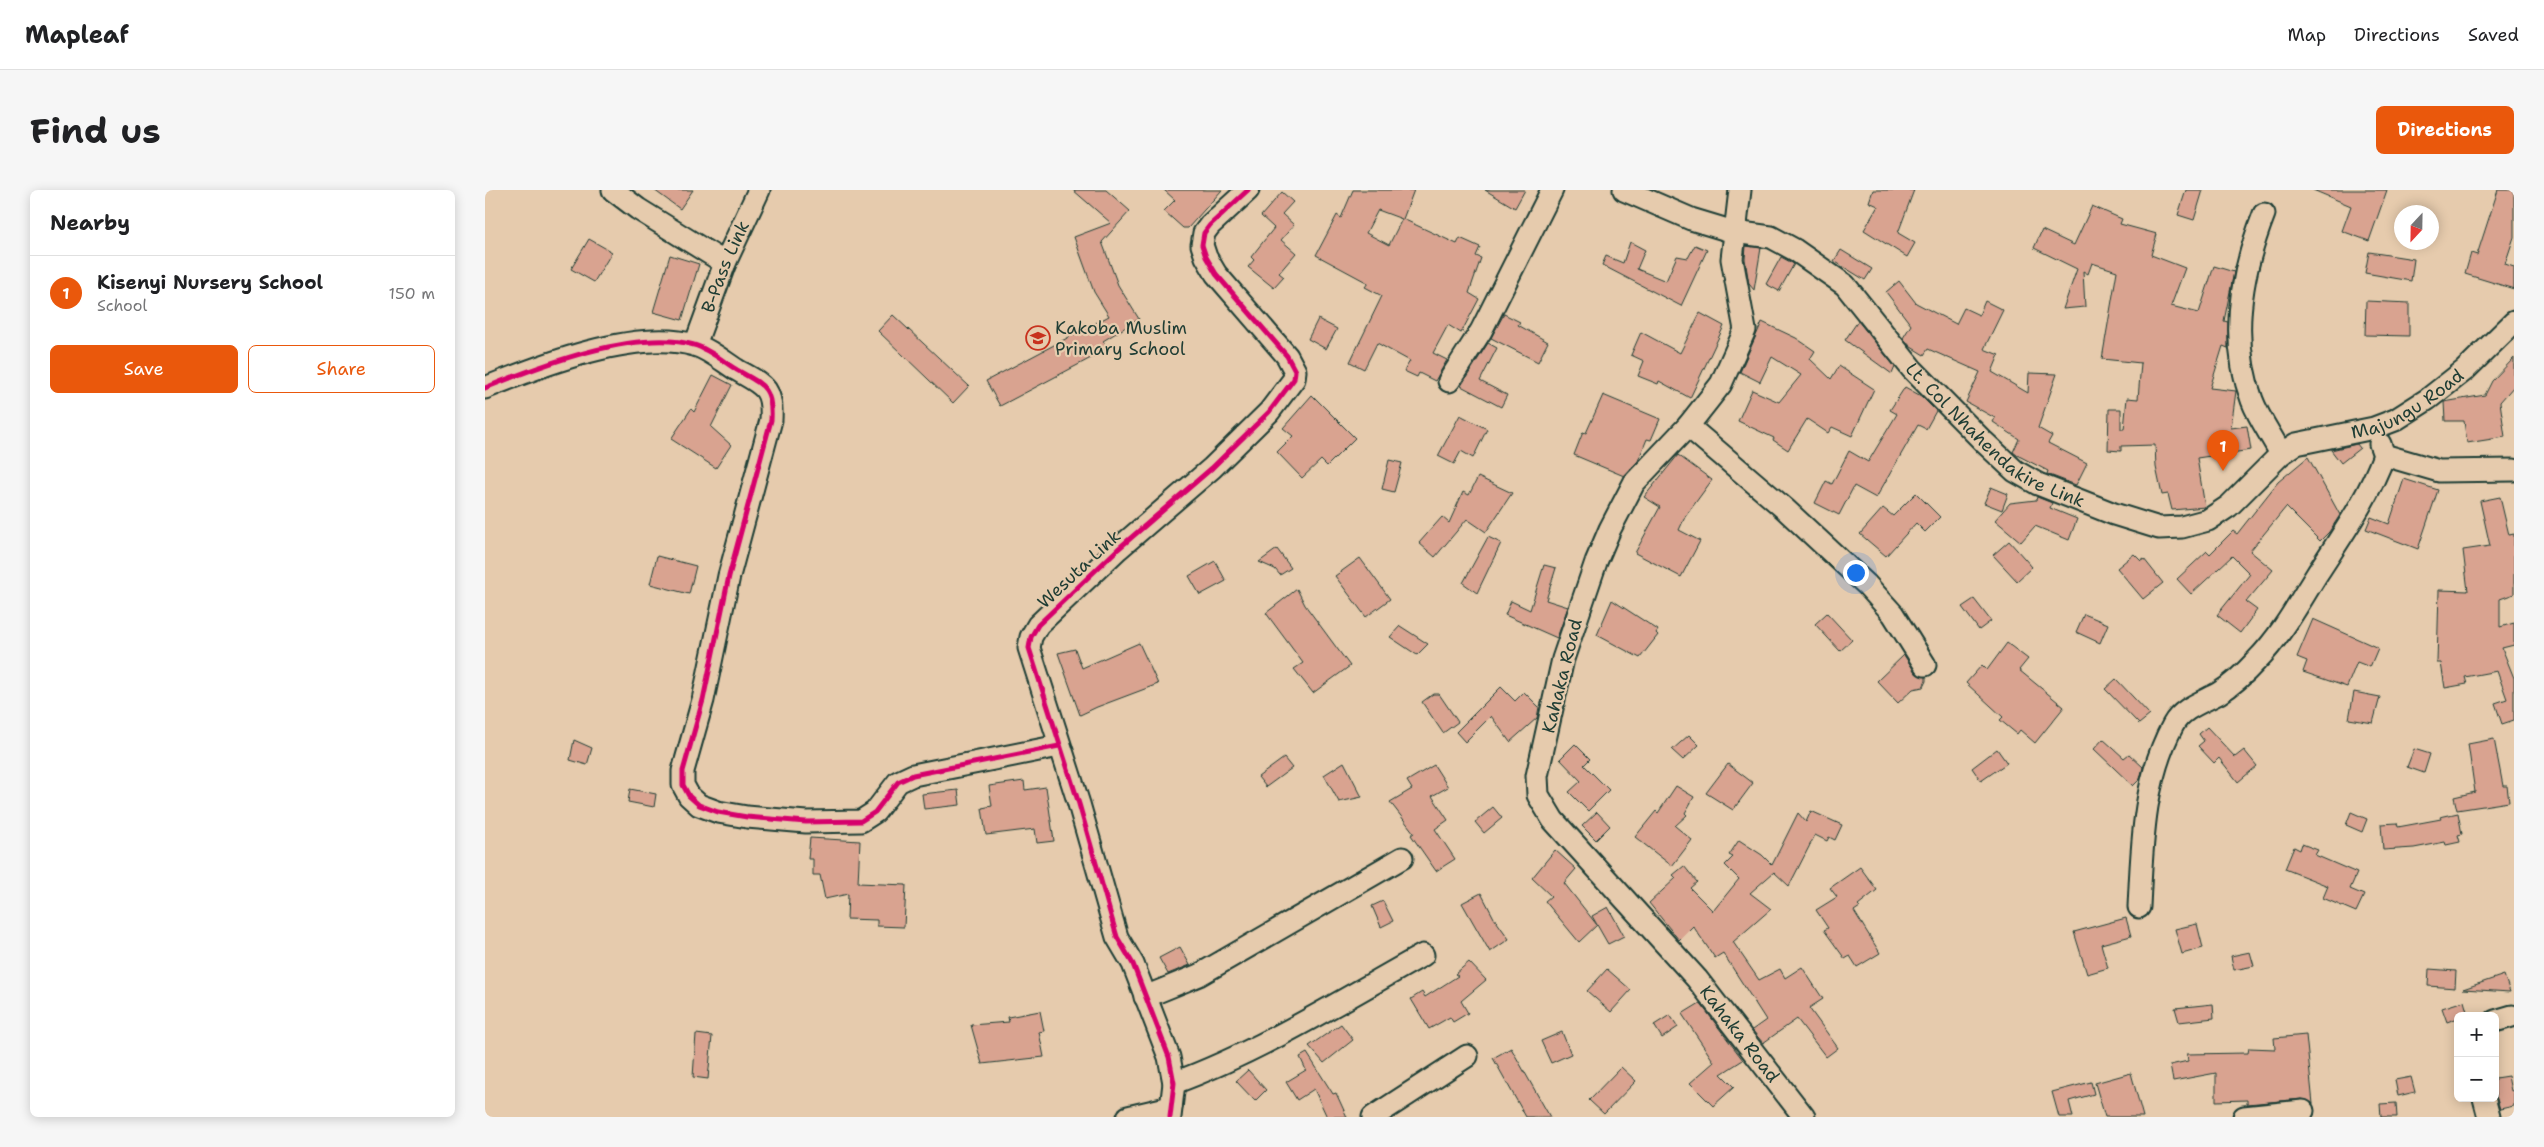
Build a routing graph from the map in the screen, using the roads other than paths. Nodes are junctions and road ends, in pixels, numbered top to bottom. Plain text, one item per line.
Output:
1 (613, 190) edge
2 (759, 190) edge
3 (1248, 190) edge
4 (1552, 190) edge
5 (1624, 190) edge
6 (1740, 190) edge
7 (2264, 214) dead end
8 (1734, 232) junction
9 (725, 264) junction
10 (2514, 322) edge
11 (695, 345) junction
12 (1449, 381) dead end
13 (485, 388) edge
14 (1687, 426) junction
15 (2374, 428) junction
16 (2281, 454) junction
17 (2384, 455) junction
18 (2514, 470) edge
19 (1925, 665) dead end
20 (1059, 746) junction
21 (1402, 858) dead end
22 (2139, 906) dead end
23 (1423, 955) dead end
24 (1145, 998) junction
25 (1467, 1056) dead end
26 (1174, 1083) junction
27 (2485, 1102) edge
28 (2303, 1111) dead end
29 (1170, 1112) edge
30 (1128, 1117) edge
31 (1373, 1117) edge
32 (1804, 1117) edge
33 (2244, 1117) edge
34 (2489, 1117) edge

1 - 9 street
2 - 9 street, B-Pass Link
3 - 20 street, Wesuta Link
4 - 12 street
5 - 8 street, Lt. Col Nhahendakire Link
6 - 8 street, Kahaka Road
7 - 16 street
8 - 14 street, Kahaka Road
8 - 16 street, Lt. Col Nhahendakire Link
9 - 11 street, B-Pass Link
10 - 15 street, Majungu Road
11 - 13 street
11 - 20 street
14 - 19 street
14 - 32 street, Kahaka Road
15 - 16 street, Majungu Road
15 - 17 street
17 - 18 street
17 - 22 street
20 - 24 street, Wesuta Link
21 - 24 street
23 - 26 street
24 - 26 street, Wesuta Link
25 - 31 street
26 - 29 street, Wesuta Link
27 - 34 street
28 - 33 street
29 - 30 street

